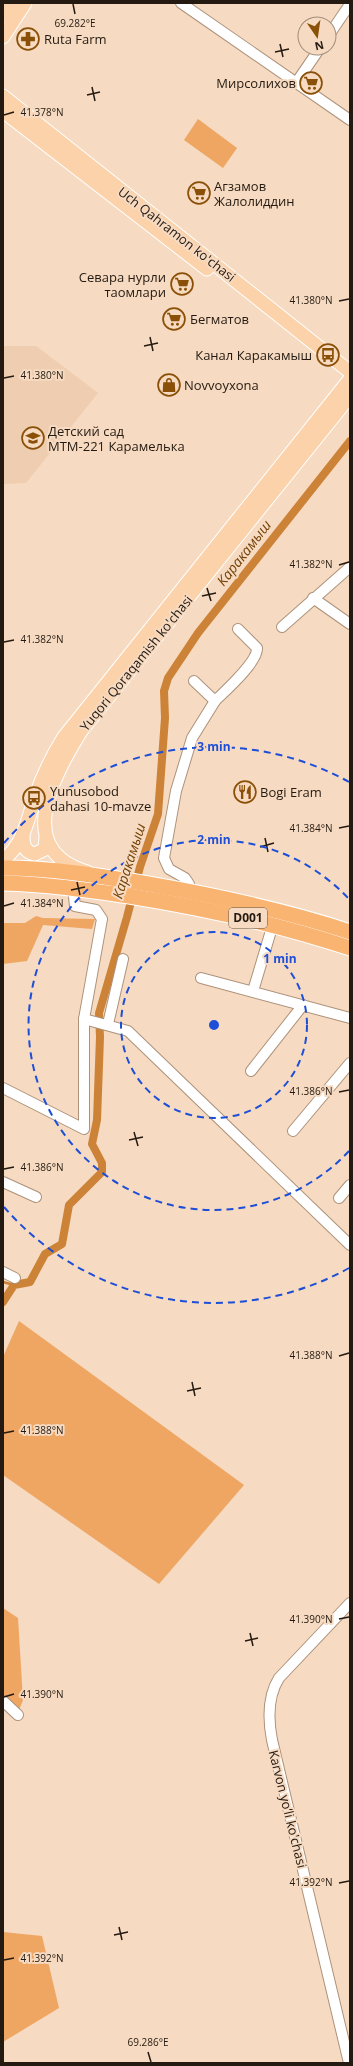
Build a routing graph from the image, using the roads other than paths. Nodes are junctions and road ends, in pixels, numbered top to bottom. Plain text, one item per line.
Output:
1 (12, 3) edge
2 (25, 3) edge
3 (181, 3) edge
4 (350, 4) edge
5 (3, 16) edge
6 (337, 23) edge
7 (3, 37) edge
8 (315, 56) edge
9 (296, 83) junction
10 (3, 96) edge
11 (3, 111) edge
12 (350, 120) edge
13 (60, 149) junction
14 (350, 378) edge
15 (350, 396) edge
16 (350, 567) edge
17 (313, 598) junction
18 (350, 624) edge
19 (282, 627) dead end
20 (238, 629) dead end
21 (194, 682) dead end
22 (215, 701) junction
23 (23, 834) junction
24 (46, 837) junction
25 (3, 860) edge
26 (3, 868) edge
27 (98, 875) junction
28 (3, 883) edge
29 (73, 888) junction
30 (189, 891) junction
31 (273, 924) junction
32 (350, 932) edge
33 (350, 948) edge
34 (124, 959) dead end
35 (201, 978) dead end
36 (253, 991) junction
37 (302, 1005) junction
38 (84, 1018) junction
39 (350, 1018) edge
40 (108, 1024) junction
41 (350, 1063) edge
42 (251, 1072) dead end
43 (3, 1088) edge
44 (292, 1131) dead end
45 (3, 1182) edge
46 (350, 1185) edge
47 (36, 1197) dead end
48 (339, 1198) dead end
49 (350, 1245) edge
50 (3, 1272) edge
51 (15, 1278) dead end
52 (350, 1603) edge
53 (3, 1702) edge
54 (18, 1715) dead end
55 (349, 2063) edge

1 - 5 main road
2 - 7 main road
3 - 9 street
4 - 6 street
8 - 9 street
9 - 12 street
10 - 13 main road, Uch Qahramon ko'chasi
11 - 13 main road, Uch Qahramon ko'chasi
13 - 14 main road, Uch Qahramon ko'chasi
14 - 23 main road, Yuqori Qoraqamish ko'chasi
15 - 24 main road, Yuqori Qoraqamish ko'chasi
16 - 17 street
17 - 18 street
17 - 19 street
20 - 22 street
21 - 22 street
22 - 30 street
23 - 24 main road
23 - 25 main road, Yuqori Qoraqamish ko'chasi
24 - 27 main road
26 - 27 highway, D001
27 - 30 highway, D001
28 - 29 highway, D001
29 - 31 highway, D001
29 - 38 street
30 - 32 highway, D001
31 - 33 highway, D001
31 - 36 street
34 - 40 street
35 - 36 street
36 - 37 street
37 - 39 street
37 - 42 street
38 - 40 street
38 - 43 street
40 - 49 street
41 - 44 street
45 - 47 street
46 - 48 street
50 - 51 street
52 - 55 street, Karvon yo‘li ko'chasi
53 - 54 street

